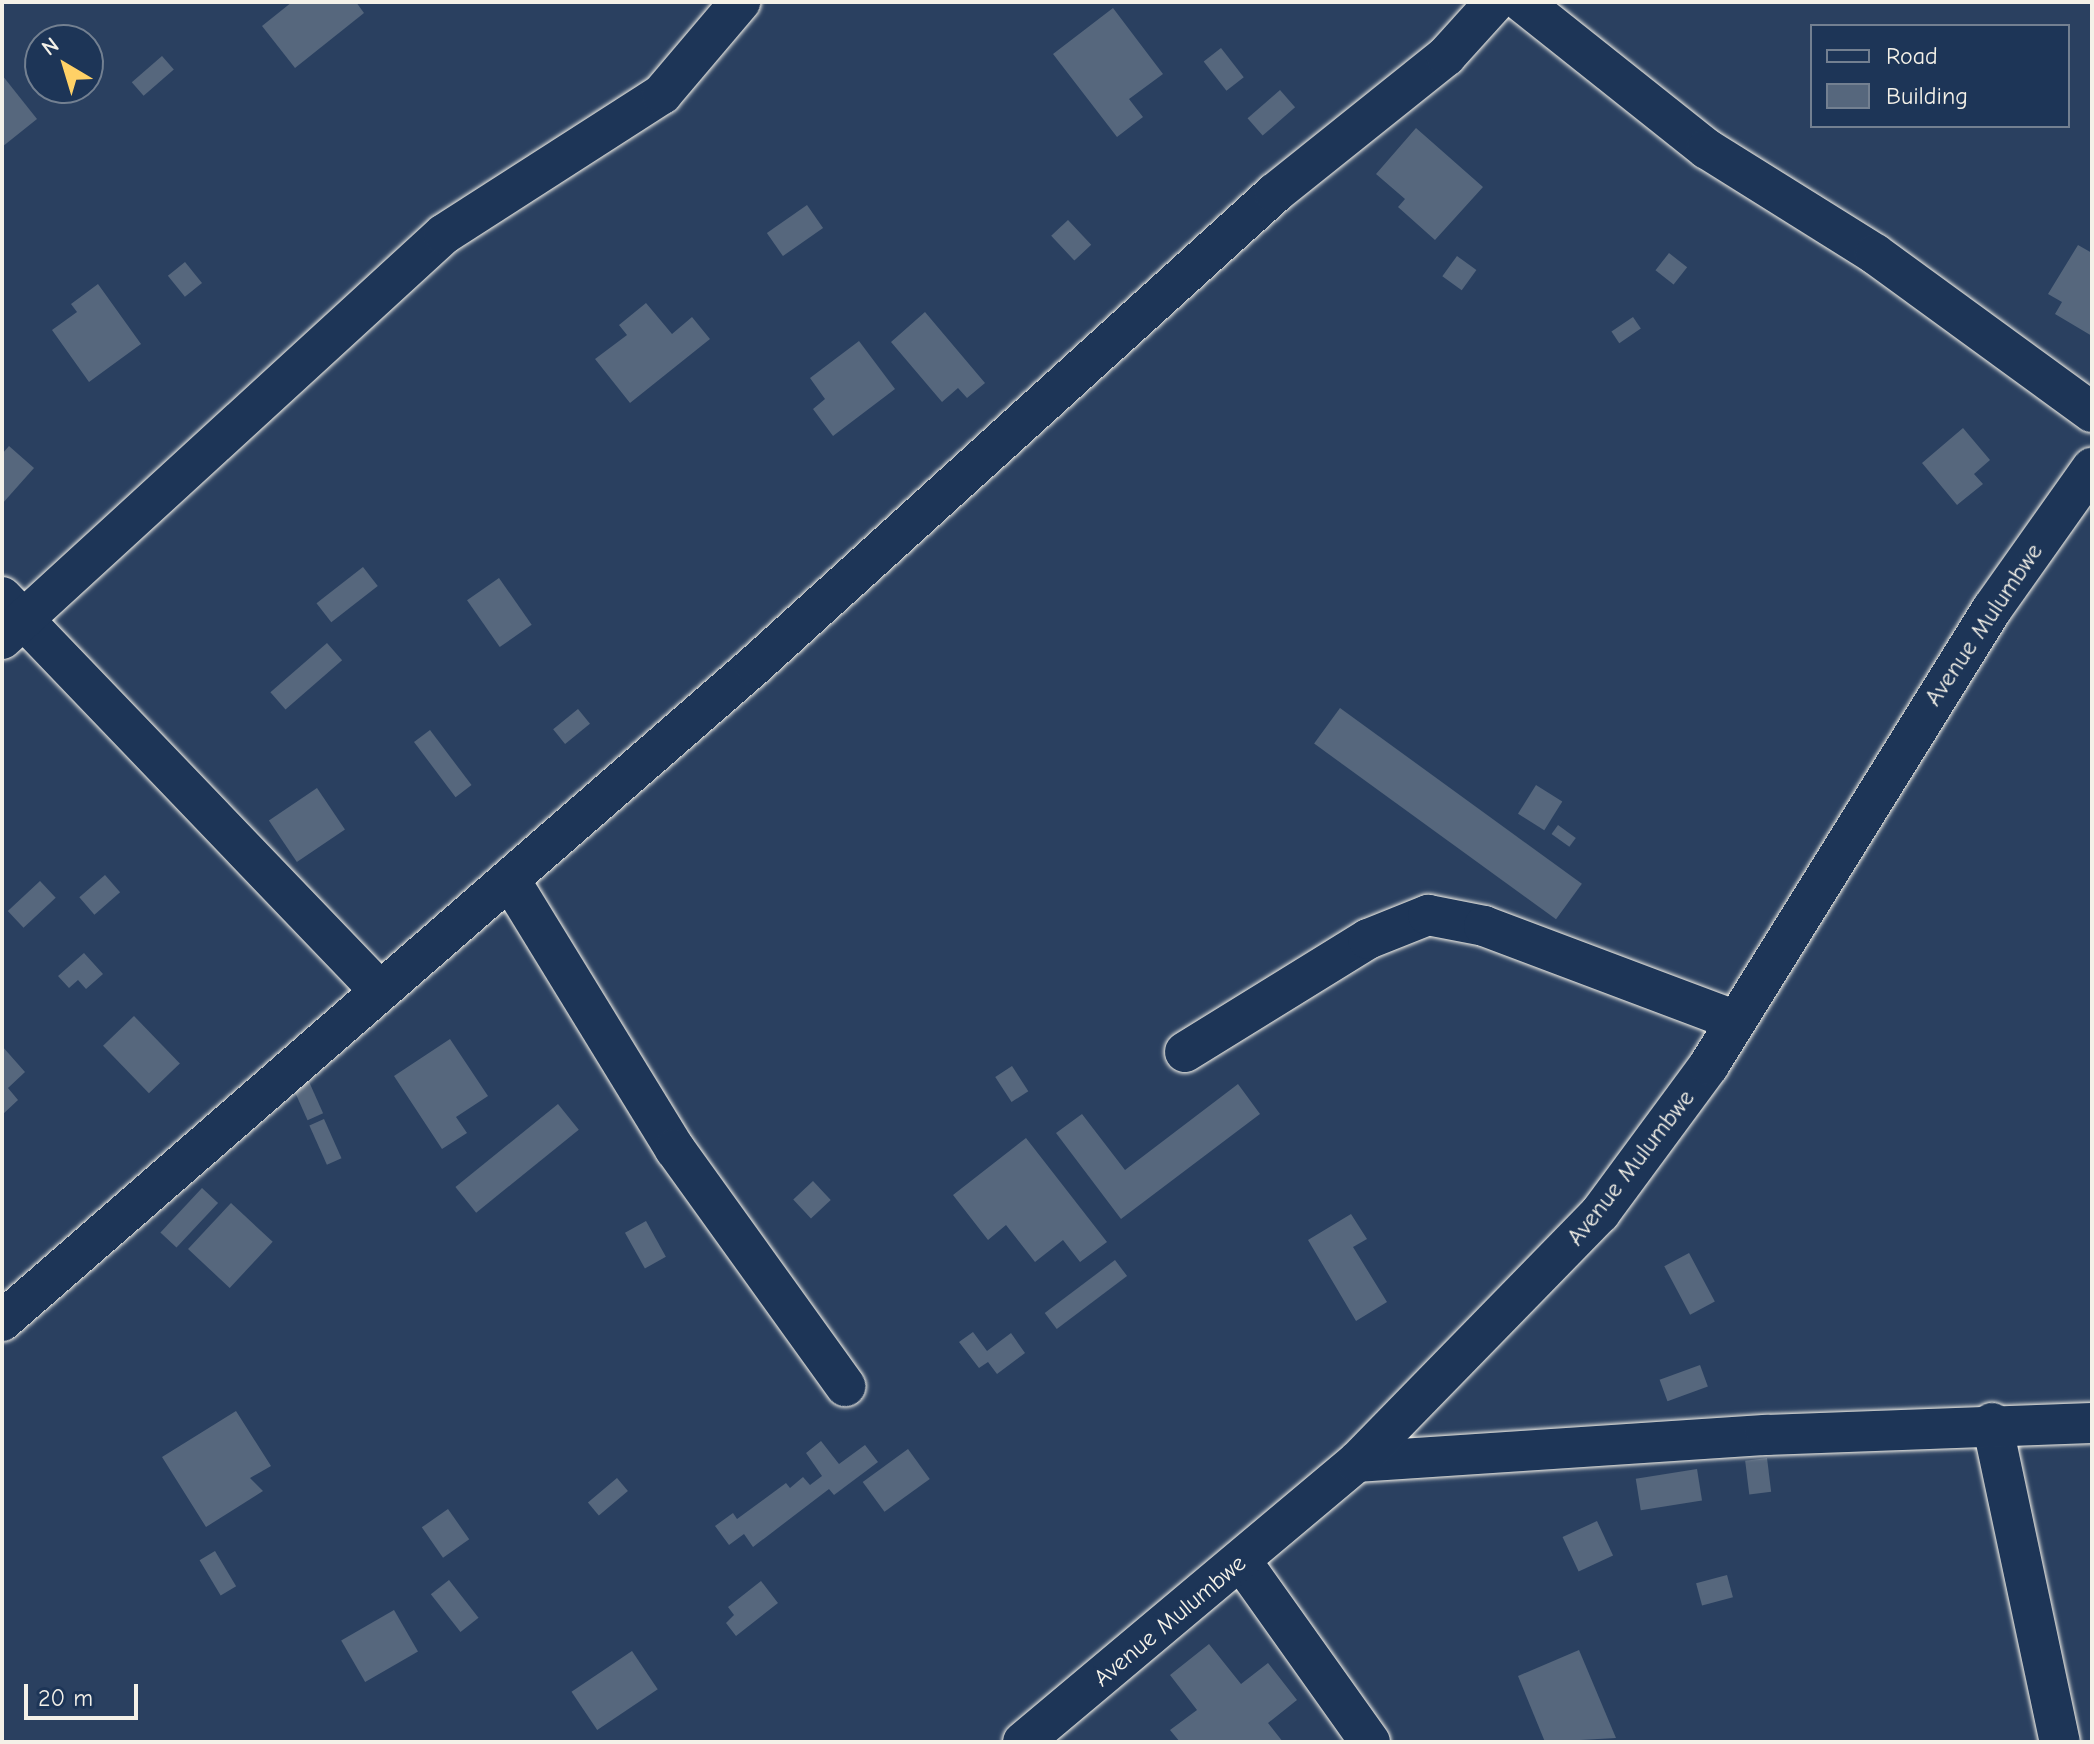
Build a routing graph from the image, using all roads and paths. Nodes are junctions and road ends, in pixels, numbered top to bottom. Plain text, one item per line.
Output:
1 (740, 2) edge
2 (1495, 2) edge
3 (1522, 2) edge
4 (2092, 412) edge
5 (2092, 468) edge
6 (10, 619) edge
7 (510, 880) junction
8 (378, 989) junction
9 (1734, 1020) junction
10 (1185, 1052) dead end
11 (2, 1321) edge
12 (845, 1386) dead end
13 (1992, 1423) junction
14 (2092, 1423) edge
15 (1357, 1462) junction
16 (1242, 1562) junction
17 (1023, 1742) edge
18 (1370, 1742) edge
19 (2060, 1742) edge

1 - 6 street
2 - 7 street
3 - 4 street
5 - 9 street, Avenue Mulumbwe
6 - 8 street
7 - 8 street
7 - 12 street
8 - 11 street
9 - 10 street
9 - 15 street, Avenue Mulumbwe
13 - 14 street
13 - 15 street
13 - 19 street
15 - 16 street, Avenue Mulumbwe
16 - 17 street, Avenue Mulumbwe
16 - 18 street

